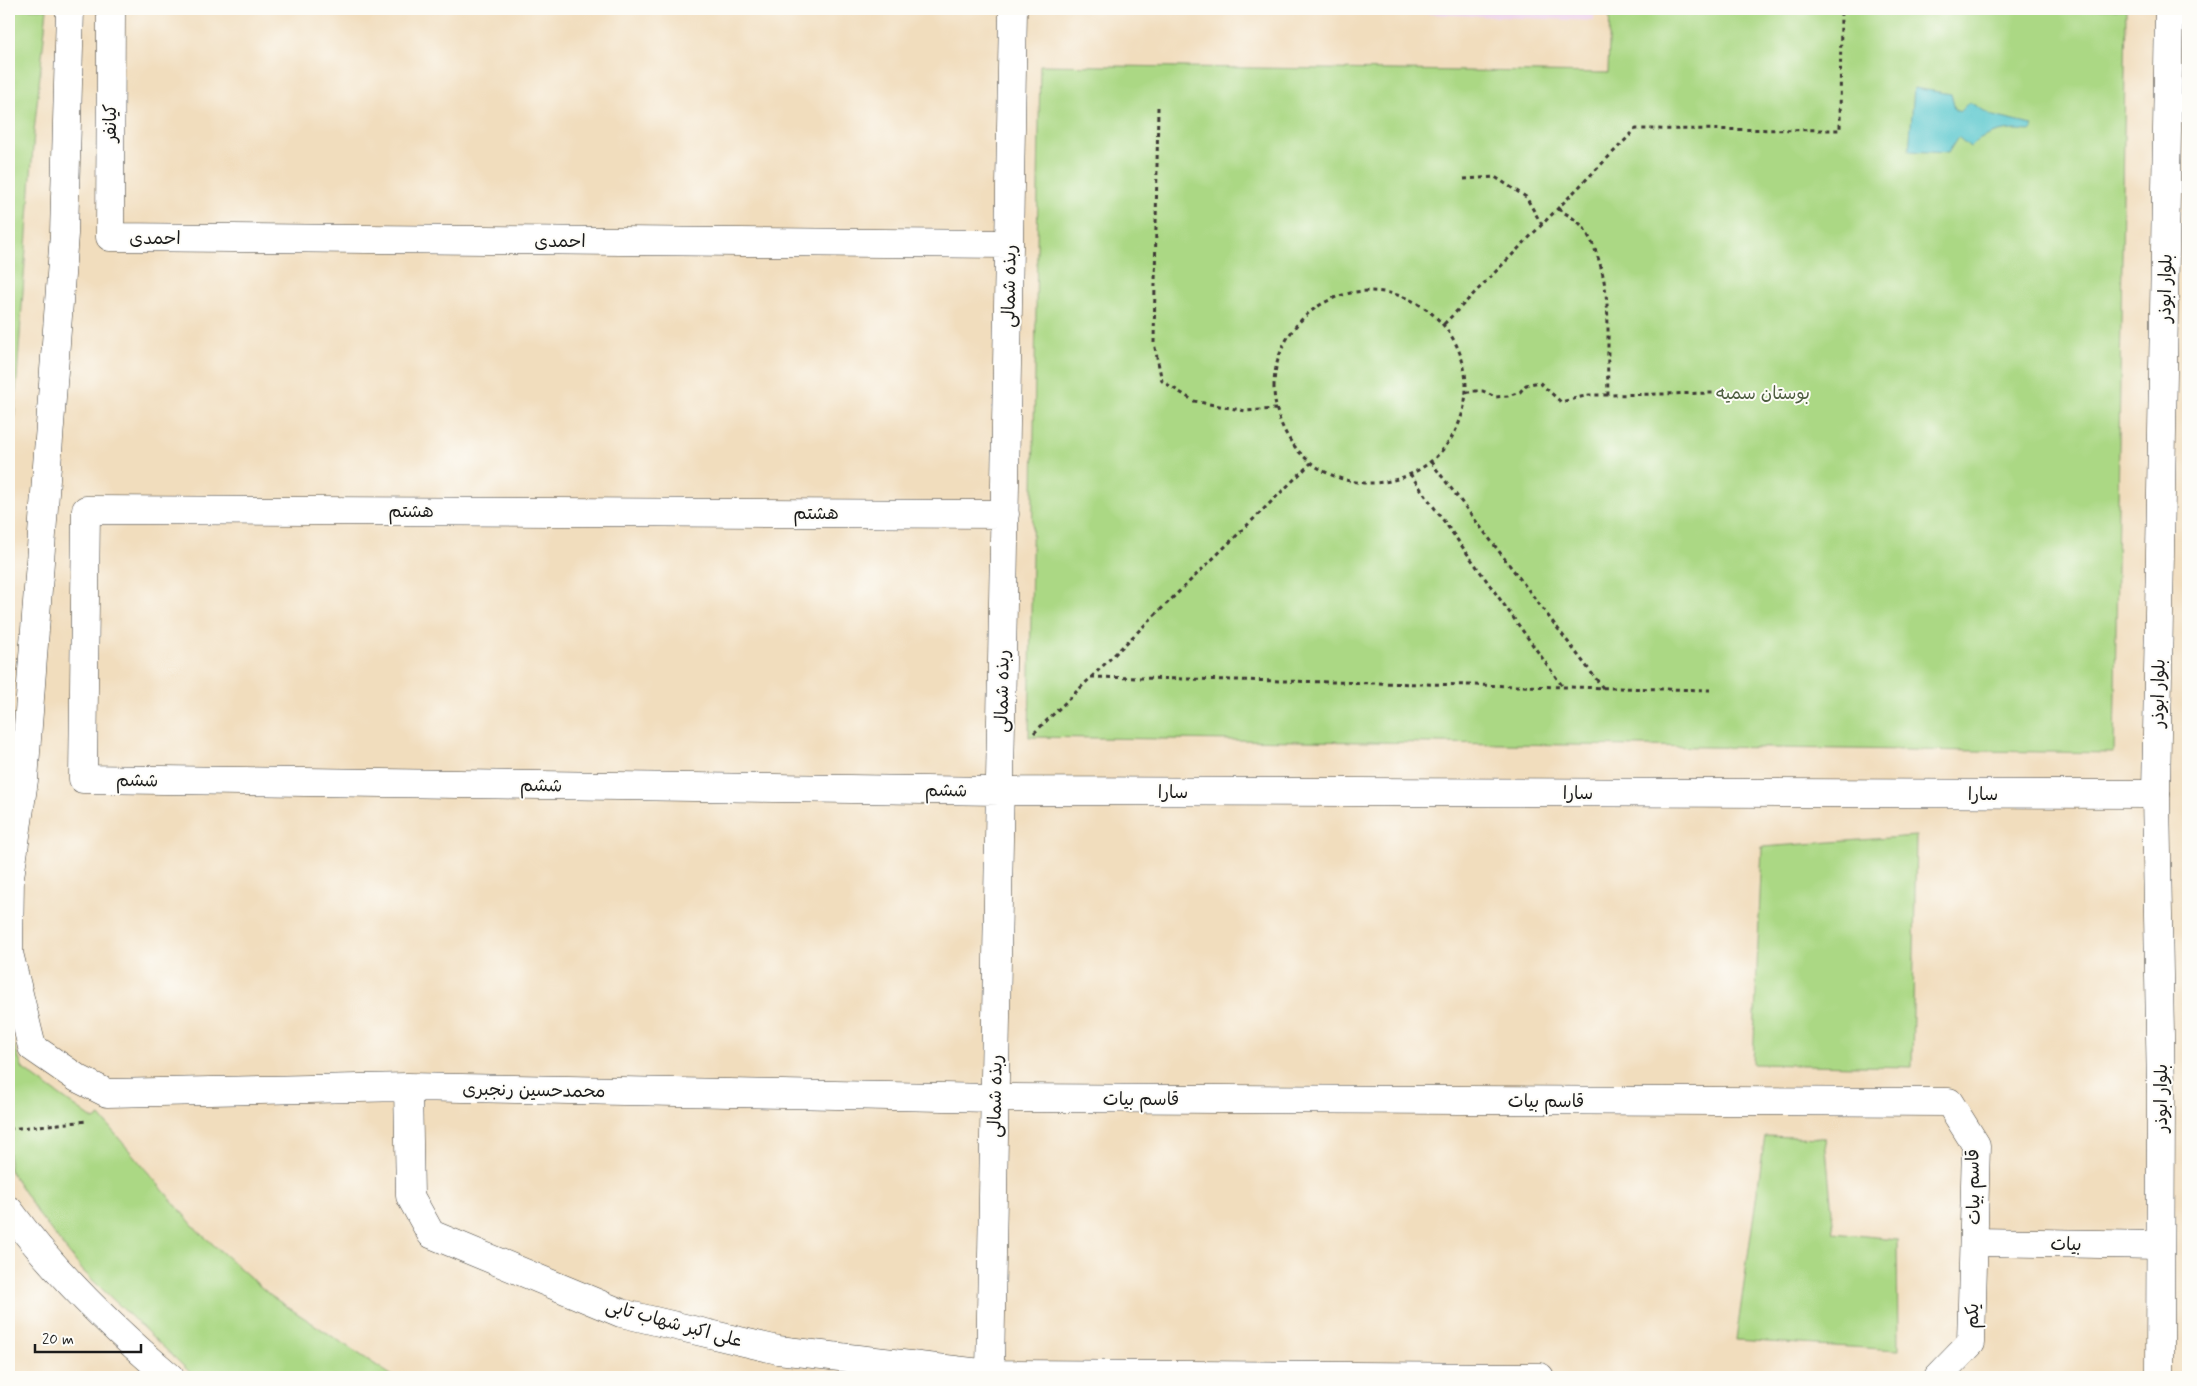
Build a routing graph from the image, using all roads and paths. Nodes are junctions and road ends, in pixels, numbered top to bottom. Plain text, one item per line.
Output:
1 (70, 9) edge
2 (111, 9) edge
3 (1013, 9) edge
4 (1841, 9) edge
5 (2169, 9) edge
6 (1158, 107) dead end
7 (1464, 179) dead end
8 (1558, 208) junction
9 (1542, 225) junction
10 (110, 237) joint
11 (1009, 244) junction
12 (1444, 324) junction
13 (1466, 393) junction
14 (1713, 393) dead end
15 (1608, 395) junction
16 (1276, 409) junction
17 (1431, 462) junction
18 (1311, 463) junction
19 (1410, 474) junction
20 (1005, 514) junction
21 (1092, 677) junction
22 (1563, 687) junction
23 (1603, 688) junction
24 (1710, 690) dead end
25 (1029, 737) dead end
26 (83, 779) joint
27 (1000, 791) junction
28 (2156, 794) junction
29 (408, 1087) junction
30 (995, 1098) junction
31 (94, 1120) dead end
32 (9, 1129) edge
33 (9, 1210) edge
34 (1974, 1242) junction
35 (2159, 1245) junction
36 (990, 1374) junction
37 (170, 1377) edge
38 (1540, 1377) edge
39 (1938, 1377) edge
40 (2160, 1377) edge

1 - 29 main road, محمدحسین رنجبری
2 - 10 main road, کیانفر
3 - 11 main road, ربذه شمالی
4 - 8 path
5 - 28 main road, بلوار ابوذر
6 - 16 path
7 - 9 path
8 - 9 path
8 - 15 path
9 - 12 path
10 - 11 main road, احمدی
11 - 20 main road, ربذه شمالی
12 - 13 path
12 - 16 path
13 - 15 path
13 - 17 path
14 - 15 path
16 - 18 path
17 - 19 path
17 - 23 path
18 - 19 path
18 - 21 path
19 - 22 path
20 - 26 main road, هشتم
20 - 27 main road, ربذه شمالی
21 - 22 path
21 - 25 path
22 - 23 path
23 - 24 path
26 - 27 main road, ششم
27 - 28 main road, سارا
27 - 30 main road, ربذه شمالی
28 - 35 main road, بلوار ابوذر
29 - 30 main road, محمدحسین رنجبری
29 - 36 main road, علی اکبر شهاب تابی
30 - 34 main road, قاسم بیات
30 - 36 main road, ربذه شمالی
31 - 32 path
33 - 37 main road
34 - 35 main road, بیات
34 - 39 main road, یکم
35 - 40 main road, بلوار ابوذر
36 - 38 main road

